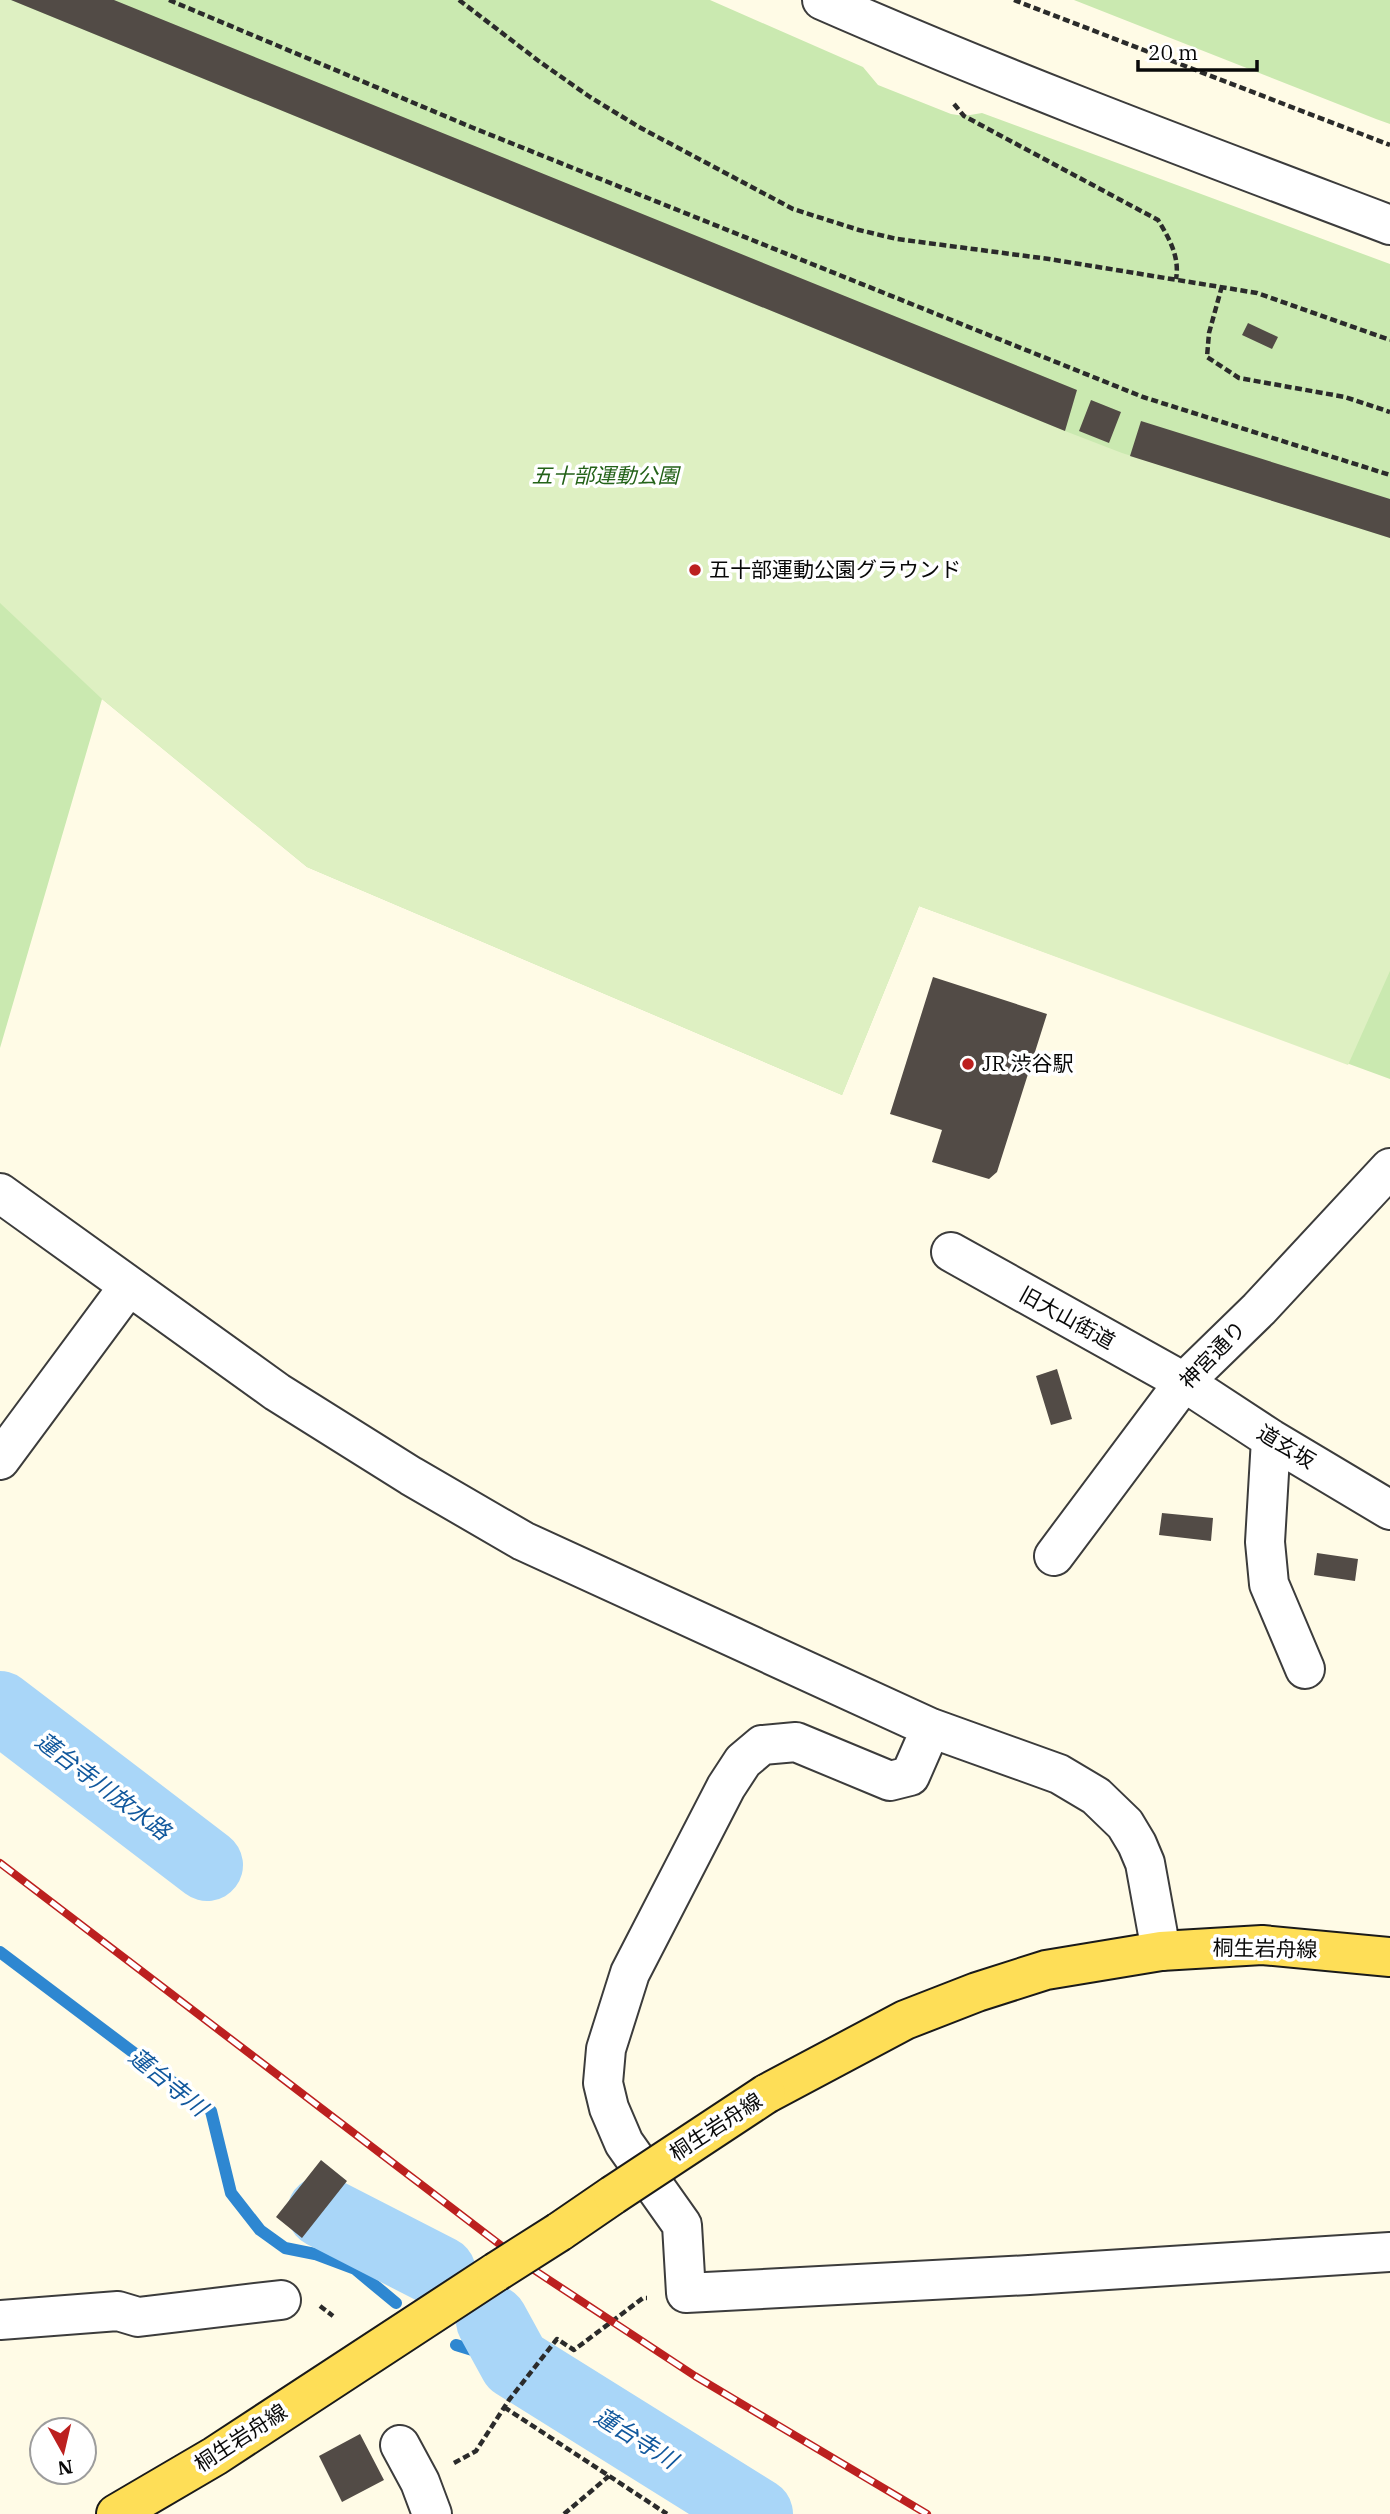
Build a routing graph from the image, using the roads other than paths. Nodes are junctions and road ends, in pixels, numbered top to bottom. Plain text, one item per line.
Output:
1 (822, 0) edge
2 (1390, 225) edge
3 (1390, 1168) edge
4 (0, 1193) edge
5 (951, 1252) dead end
6 (128, 1286) junction
7 (1184, 1382) junction
8 (1271, 1439) junction
9 (0, 1460) edge
10 (1390, 1510) edge
11 (1054, 1556) dead end
12 (1305, 1669) dead end
13 (931, 1728) junction
14 (1161, 1951) junction
15 (1390, 1957) edge
16 (1390, 2252) edge
17 (281, 2300) dead end
18 (0, 2319) edge
19 (400, 2445) dead end
20 (116, 2514) edge
21 (432, 2514) edge

1 - 2 street
3 - 7 street, 神宮通り
4 - 6 street
5 - 7 street, 旧大山街道
6 - 9 street
6 - 13 street
7 - 8 street, 道玄坂
7 - 11 street, 神宮通り
8 - 10 street, 道玄坂
8 - 12 street
13 - 14 street
13 - 16 street
14 - 15 main road, 桐生岩舟線
14 - 20 main road, 桐生岩舟線, bridge
17 - 18 street
19 - 21 street

